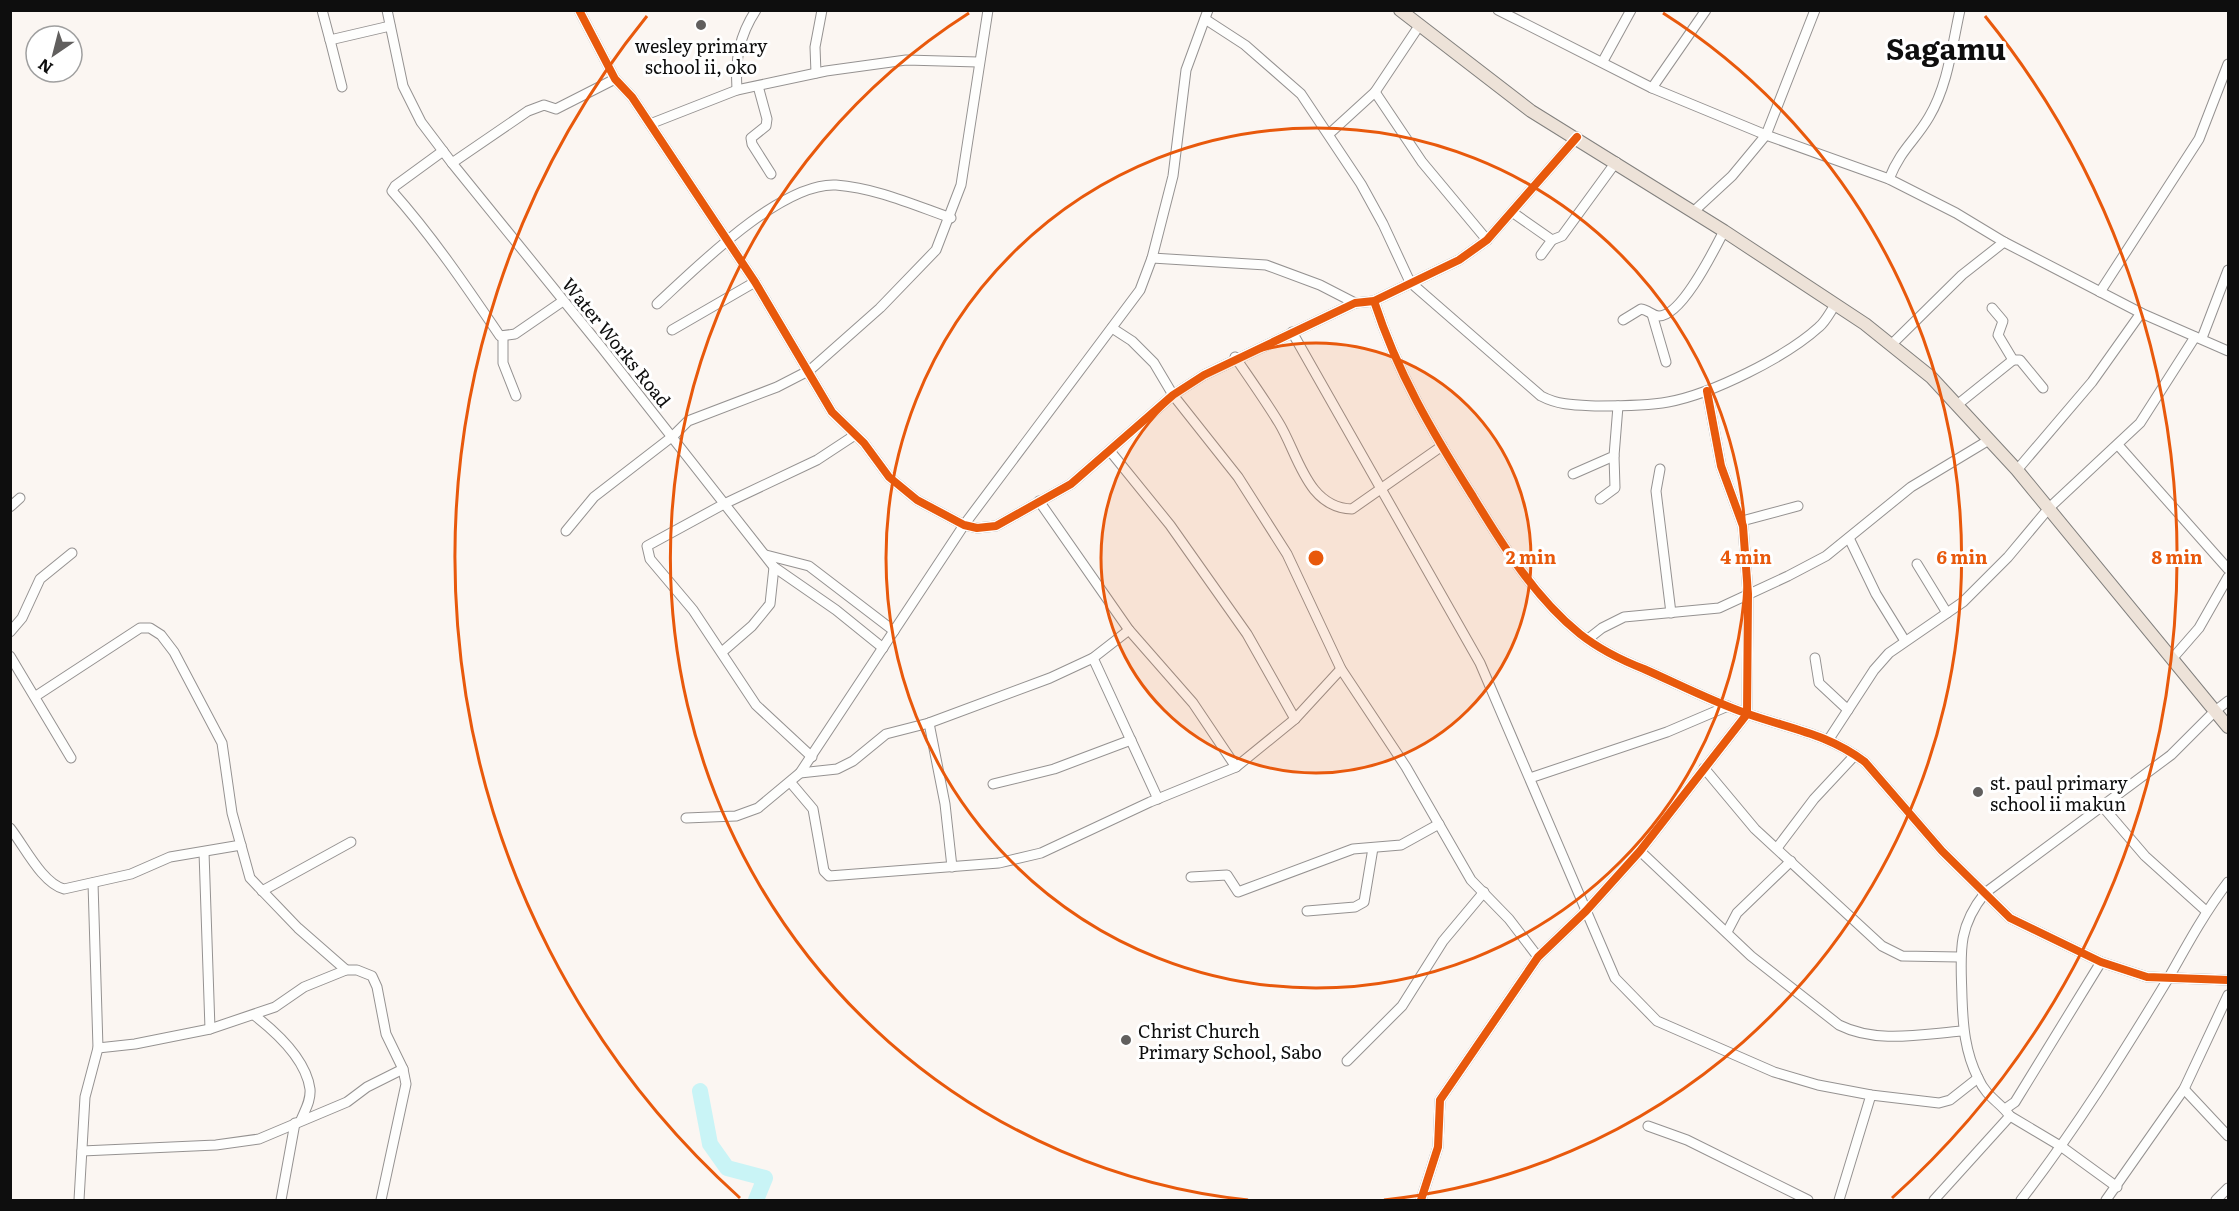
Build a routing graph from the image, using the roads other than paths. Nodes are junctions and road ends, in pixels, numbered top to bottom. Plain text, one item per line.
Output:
1 (322, 10) edge
2 (387, 10) edge
3 (579, 10) edge
4 (756, 10) edge
5 (822, 10) edge
6 (988, 10) edge
7 (1400, 10) edge
8 (1498, 10) edge
9 (1631, 10) edge
10 (1706, 10) edge
11 (1815, 10) edge
12 (1960, 10) edge
13 (1207, 15) edge
14 (1415, 19) edge
15 (390, 26) junction
16 (330, 40) junction
17 (1603, 61) junction
18 (978, 62) junction
19 (2229, 64) edge
20 (816, 73) junction
21 (615, 79) junction
22 (758, 86) junction
23 (342, 87) dead end
24 (1652, 88) junction
25 (737, 90) junction
26 (1375, 92) junction
27 (650, 124) junction
28 (1329, 134) junction
29 (1766, 135) junction
30 (1577, 137) junction
31 (443, 151) junction
32 (1616, 162) junction
33 (452, 163) junction
34 (771, 174) dead end
35 (1889, 178) junction
36 (1512, 212) junction
37 (1694, 212) junction
38 (951, 218) junction
39 (1724, 231) junction
40 (1487, 240) junction
41 (1552, 240) junction
42 (728, 241) junction
43 (2004, 242) junction
44 (1541, 255) dead end
45 (1152, 258) junction
46 (2229, 270) edge
47 (755, 282) junction
48 (1410, 282) junction
49 (2100, 292) junction
50 (563, 301) junction
51 (1374, 301) junction
52 (1355, 303) junction
53 (657, 304) dead end
54 (1835, 305) junction
55 (1992, 308) dead end
56 (2141, 313) junction
57 (1652, 314) junction
58 (1623, 320) dead end
59 (1112, 328) junction
60 (672, 330) dead end
61 (1293, 332) junction
62 (503, 336) junction
63 (2198, 338) junction
64 (1892, 344) junction
65 (2229, 351) edge
66 (1235, 357) junction
67 (2013, 360) junction
68 (1666, 362) dead end
69 (810, 370) junction
70 (2043, 388) dead end
71 (1707, 392) junction
72 (1173, 395) junction
73 (516, 396) dead end
74 (1957, 405) junction
75 (1618, 406) junction
76 (855, 435) junction
77 (673, 436) junction
78 (1989, 440) junction
79 (2118, 445) junction
80 (1442, 446) junction
81 (1110, 451) junction
82 (1614, 456) junction
83 (1660, 469) dead end
84 (2017, 470) junction
85 (1573, 474) dead end
86 (1380, 491) junction
87 (20, 498) dead end
88 (1600, 499) dead end
89 (1039, 501) junction
90 (724, 504) junction
91 (1798, 506) dead end
92 (10, 507) edge
93 (2049, 508) junction
94 (1742, 521) junction
95 (964, 525) junction
96 (566, 531) dead end
97 (1849, 538) junction
98 (72, 553) dead end
99 (764, 554) junction
100 (1917, 564) dead end
101 (774, 567) junction
102 (2229, 569) edge
103 (2229, 577) edge
104 (1748, 594) junction
105 (1671, 613) junction
106 (1947, 613) junction
107 (1129, 630) junction
108 (894, 631) junction
109 (10, 632) edge
110 (1588, 639) junction
111 (1905, 641) junction
112 (883, 648) junction
113 (722, 652) junction
114 (10, 656) edge
115 (1093, 658) junction
116 (1815, 658) dead end
117 (2172, 659) junction
118 (1341, 669) junction
119 (36, 696) junction
120 (2229, 701) edge
121 (1728, 706) junction
122 (1848, 710) junction
123 (2215, 711) junction
124 (1747, 714) junction
125 (1294, 720) junction
126 (929, 723) junction
127 (2229, 727) edge
128 (1829, 739) junction
129 (1131, 740) junction
130 (1855, 755) junction
131 (812, 757) junction
132 (71, 758) dead end
133 (1236, 767) junction
134 (1704, 768) junction
135 (800, 773) junction
136 (1530, 778) junction
137 (791, 783) junction
138 (993, 784) dead end
139 (1158, 799) junction
140 (2103, 807) junction
141 (686, 818) dead end
142 (1438, 824) junction
143 (10, 828) edge
144 (351, 842) dead end
145 (241, 845) junction
146 (1373, 848) junction
147 (1777, 848) junction
148 (1641, 851) junction
149 (204, 852) junction
150 (1791, 861) junction
151 (952, 867) junction
152 (1191, 877) dead end
153 (2229, 882) edge
154 (93, 883) junction
155 (262, 891) junction
156 (1484, 892) junction
157 (1985, 893) junction
158 (1308, 911) dead end
159 (1586, 911) junction
160 (2206, 911) junction
161 (1727, 932) junction
162 (1539, 957) junction
163 (1959, 957) junction
164 (2101, 962) junction
165 (346, 969) junction
166 (2168, 979) junction
167 (2229, 980) edge
168 (2229, 995) edge
169 (254, 1015) junction
170 (210, 1029) junction
171 (1963, 1031) junction
172 (98, 1048) junction
173 (1347, 1061) dead end
174 (403, 1069) junction
175 (1978, 1078) junction
176 (2184, 1089) junction
177 (1871, 1095) junction
178 (2007, 1113) junction
179 (298, 1122) junction
180 (1648, 1126) dead end
181 (2229, 1136) edge
182 (2062, 1147) junction
183 (82, 1151) junction
184 (2117, 1187) junction
185 (2229, 1188) edge
186 (79, 1200) edge
187 (281, 1200) edge
188 (381, 1200) edge
189 (1421, 1200) edge
190 (1808, 1200) edge
191 (1839, 1200) edge
192 (1934, 1200) edge
193 (2021, 1200) edge
194 (2106, 1200) edge
195 (2216, 1200) edge

1 - 16 street
2 - 15 street, Water Works Road
3 - 21 street
4 - 25 street
5 - 20 street
6 - 18 street
7 - 14 main road
8 - 17 street
9 - 17 street
10 - 24 street
11 - 29 street
12 - 35 street
13 - 28 street
13 - 45 street
14 - 26 street
14 - 30 main road
15 - 16 street
15 - 31 street, Water Works Road
16 - 23 street
17 - 24 street
18 - 20 street
18 - 38 street
19 - 49 street
20 - 22 street
21 - 27 street
21 - 33 street
22 - 25 street
22 - 34 street
24 - 29 street
25 - 27 street
26 - 28 street
26 - 40 street
27 - 42 street
28 - 48 street
29 - 35 street
29 - 37 street
30 - 32 main road
30 - 36 street
31 - 33 street, Water Works Road
31 - 62 street
32 - 37 main road
32 - 41 street
33 - 50 street, Water Works Road
35 - 43 street
36 - 40 street
36 - 41 street
37 - 39 main road
38 - 42 street
38 - 69 street
39 - 54 main road
39 - 57 street
40 - 48 street
41 - 44 street
42 - 47 street
42 - 53 street
43 - 49 street
43 - 64 street
45 - 52 street
45 - 59 street
46 - 63 street
47 - 60 street
47 - 69 street
48 - 51 street
48 - 75 street
49 - 56 street
50 - 62 street
50 - 77 street, Water Works Road
51 - 52 street
51 - 80 street
52 - 61 street
54 - 64 main road
54 - 71 street
55 - 67 street
56 - 63 street
56 - 84 street
57 - 58 street
57 - 68 street
59 - 72 street
59 - 95 street
61 - 66 street
61 - 86 street
62 - 73 street
63 - 65 street
63 - 79 street
64 - 74 main road
66 - 72 street
66 - 86 street
67 - 70 street
67 - 74 street
69 - 76 street
69 - 77 street
71 - 75 street
71 - 94 street
72 - 81 street
72 - 118 street
74 - 78 main road
75 - 82 street
76 - 90 street
76 - 95 street
77 - 90 street, Water Works Road
77 - 96 street
78 - 84 main road
78 - 97 street
79 - 93 street
79 - 102 street
80 - 86 street
80 - 110 street
81 - 89 street
81 - 125 street
82 - 85 street
82 - 88 street
83 - 105 street
84 - 93 main road
86 - 136 street
87 - 92 street
89 - 95 street
89 - 107 street
90 - 99 street, Water Works Road
90 - 113 street
91 - 94 street
93 - 106 street
93 - 117 main road
94 - 104 street
95 - 108 street
97 - 104 street
97 - 111 street
98 - 109 street
99 - 101 street, Water Works Road
99 - 108 street
100 - 106 street
101 - 112 street, Water Works Road
101 - 113 street
103 - 117 street
104 - 105 street
104 - 124 street
105 - 110 street
106 - 111 street
107 - 115 street
107 - 133 street
108 - 112 street
110 - 121 street
111 - 122 street
112 - 131 street
113 - 131 street
114 - 119 street
115 - 126 street
115 - 129 street
116 - 122 street
117 - 123 main road
118 - 125 street
118 - 142 street
119 - 132 street
119 - 145 street
120 - 123 street
121 - 124 street
121 - 136 street
122 - 128 street
123 - 127 main road
123 - 140 street
124 - 128 street
124 - 134 street
125 - 133 street
126 - 135 street
126 - 151 street
128 - 130 street
129 - 138 street
129 - 139 street
130 - 147 street
130 - 157 street
131 - 135 street
133 - 139 street
134 - 147 street
134 - 148 street
135 - 137 street
136 - 159 street
137 - 141 street
137 - 151 street
139 - 151 street
140 - 157 street
140 - 160 street
142 - 146 street
142 - 156 street
143 - 154 street
144 - 155 street
145 - 149 street
145 - 155 street
146 - 152 street
146 - 158 street
147 - 150 street
148 - 159 street
148 - 161 street
149 - 154 street
149 - 170 street
150 - 161 street
150 - 163 street
153 - 160 street
154 - 172 street
155 - 165 street
156 - 162 street
156 - 173 street
157 - 163 street
157 - 164 street
159 - 162 street
159 - 177 street
160 - 166 street
161 - 171 street
162 - 189 street
163 - 171 street
164 - 166 street
164 - 178 street
165 - 169 street
165 - 174 street
166 - 167 street
166 - 182 street
168 - 176 street
169 - 170 street
169 - 179 street
170 - 172 street
171 - 175 street
172 - 183 street
174 - 179 street
174 - 188 street
175 - 177 street
175 - 178 street
176 - 181 street
176 - 184 street
177 - 191 street
178 - 182 street
178 - 192 street
179 - 183 street
179 - 187 street
180 - 190 street
182 - 184 street
182 - 193 street
183 - 186 street
184 - 194 street
185 - 195 street

